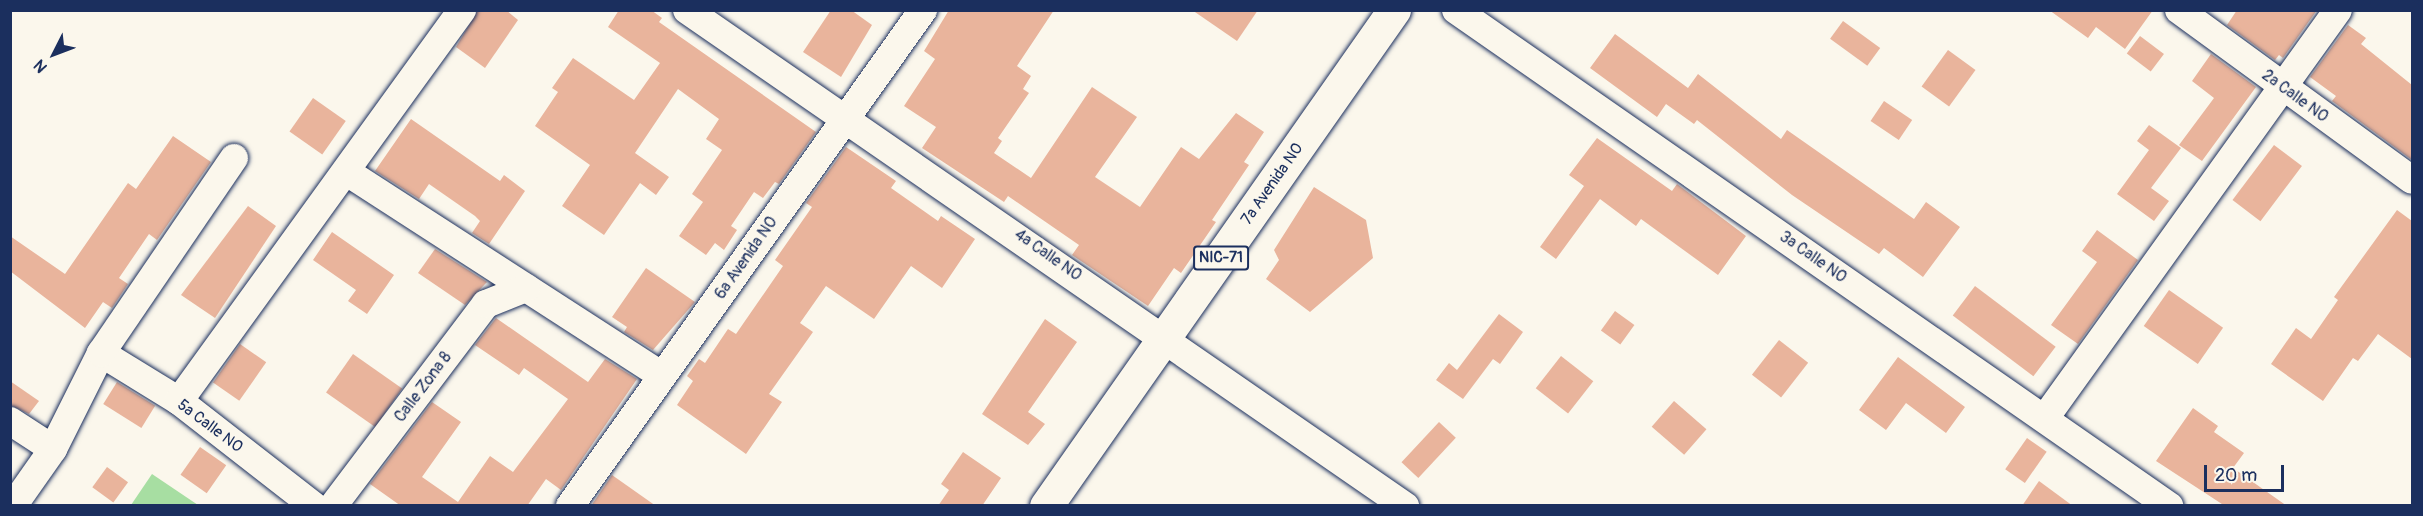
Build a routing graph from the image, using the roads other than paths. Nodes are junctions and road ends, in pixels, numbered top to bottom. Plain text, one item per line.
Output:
1 (462, 10) edge
2 (687, 10) edge
3 (923, 10) edge
4 (1394, 10) edge
5 (1456, 10) edge
6 (2179, 10) edge
7 (2338, 10) edge
8 (2283, 87) junction
9 (846, 116) junction
10 (234, 158) dead end
11 (347, 172) junction
12 (2412, 180) edge
13 (526, 288) junction
14 (1166, 337) junction
15 (102, 353) junction
16 (662, 376) junction
17 (179, 401) junction
18 (2045, 418) junction
19 (10, 421) edge
20 (52, 449) junction
21 (13, 506) edge
22 (314, 506) edge
23 (333, 506) edge
24 (570, 506) edge
25 (1046, 506) edge
26 (1405, 506) edge
27 (2169, 506) edge

1 - 11 street
2 - 9 street, 4a Calle NO
3 - 9 street, 6a Avenida NO
4 - 14 highway, 7a Avenida NO / NIC-71
5 - 18 street, 3a Calle NO
6 - 8 street, 2a Calle NO
7 - 8 street
8 - 12 street, 2a Calle NO
8 - 18 street
9 - 14 street, 4a Calle NO
9 - 16 street, 6a Avenida NO
10 - 15 street
11 - 13 street
11 - 17 street
13 - 16 street
13 - 23 street, Calle Zona 8
14 - 25 highway, 7a Avenida NO / NIC-71
14 - 26 street, 4a Calle NO
15 - 17 street, 5a Calle NO
15 - 20 street
16 - 24 street, 6a Avenida NO
17 - 22 street, 5a Calle NO
18 - 27 street, 3a Calle NO
19 - 20 street
20 - 21 street

